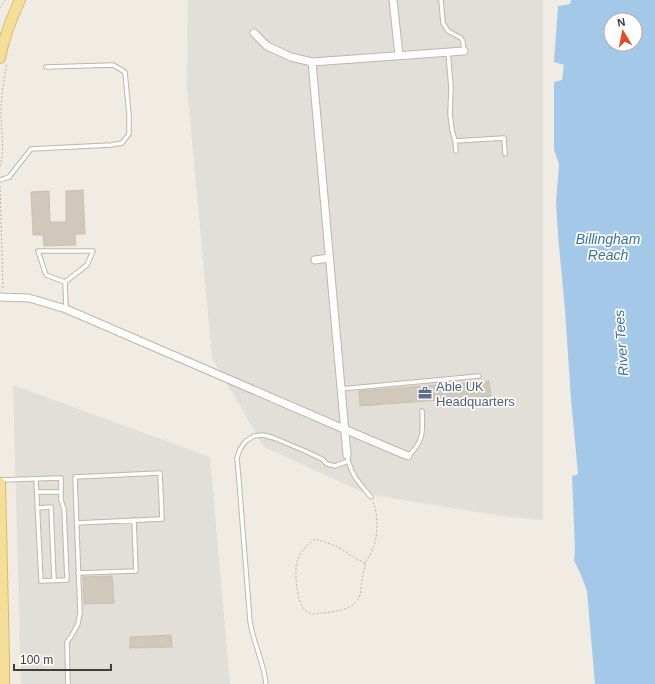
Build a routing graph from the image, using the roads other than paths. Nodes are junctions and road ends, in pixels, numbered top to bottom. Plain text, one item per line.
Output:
1 (20, 0) edge
2 (393, 0) edge
3 (441, 0) edge
4 (254, 33) dead end
5 (2, 43) edge
6 (464, 50) joint
7 (448, 52) junction
8 (399, 55) junction
9 (4, 59) edge
10 (312, 62) junction
11 (46, 67) dead end
12 (455, 141) junction
13 (456, 152) dead end
14 (505, 154) dead end
15 (0, 180) edge
16 (329, 258) junction
17 (315, 260) dead end
18 (65, 282) junction
19 (0, 297) edge
20 (66, 309) junction
21 (480, 376) dead end
22 (341, 389) junction
23 (422, 411) dead end
24 (343, 418) junction
25 (329, 423) junction
26 (344, 429) junction
27 (408, 456) joint
28 (347, 458) junction
29 (36, 479) junction
30 (0, 481) edge
31 (37, 492) junction
32 (60, 492) junction
33 (371, 497) road end
34 (38, 508) junction
35 (134, 520) junction
36 (76, 523) junction
37 (78, 573) junction
38 (54, 580) junction
39 (4, 684) edge
40 (68, 684) edge
41 (266, 684) edge

1 - 5 main road
2 - 8 street
3 - 6 lane
4 - 10 street
5 - 9 main road
6 - 7 street
7 - 8 street
7 - 12 lane
8 - 10 street
10 - 16 street
11 - 15 lane
12 - 13 lane
12 - 14 lane
16 - 17 street
16 - 22 street
18 - 18 lane
18 - 20 lane
19 - 20 street
20 - 25 street
21 - 22 lane
22 - 24 street
23 - 27 lane
24 - 25 street
24 - 26 street
25 - 26 street
26 - 27 street
26 - 28 street
28 - 33 lane
28 - 41 lane
29 - 30 lane
29 - 31 lane
29 - 32 lane
30 - 39 main road
31 - 32 lane
31 - 34 lane
32 - 38 lane
34 - 38 lane
34 - 38 lane
35 - 36 lane
35 - 36 lane
35 - 37 lane
36 - 37 lane
37 - 40 lane

